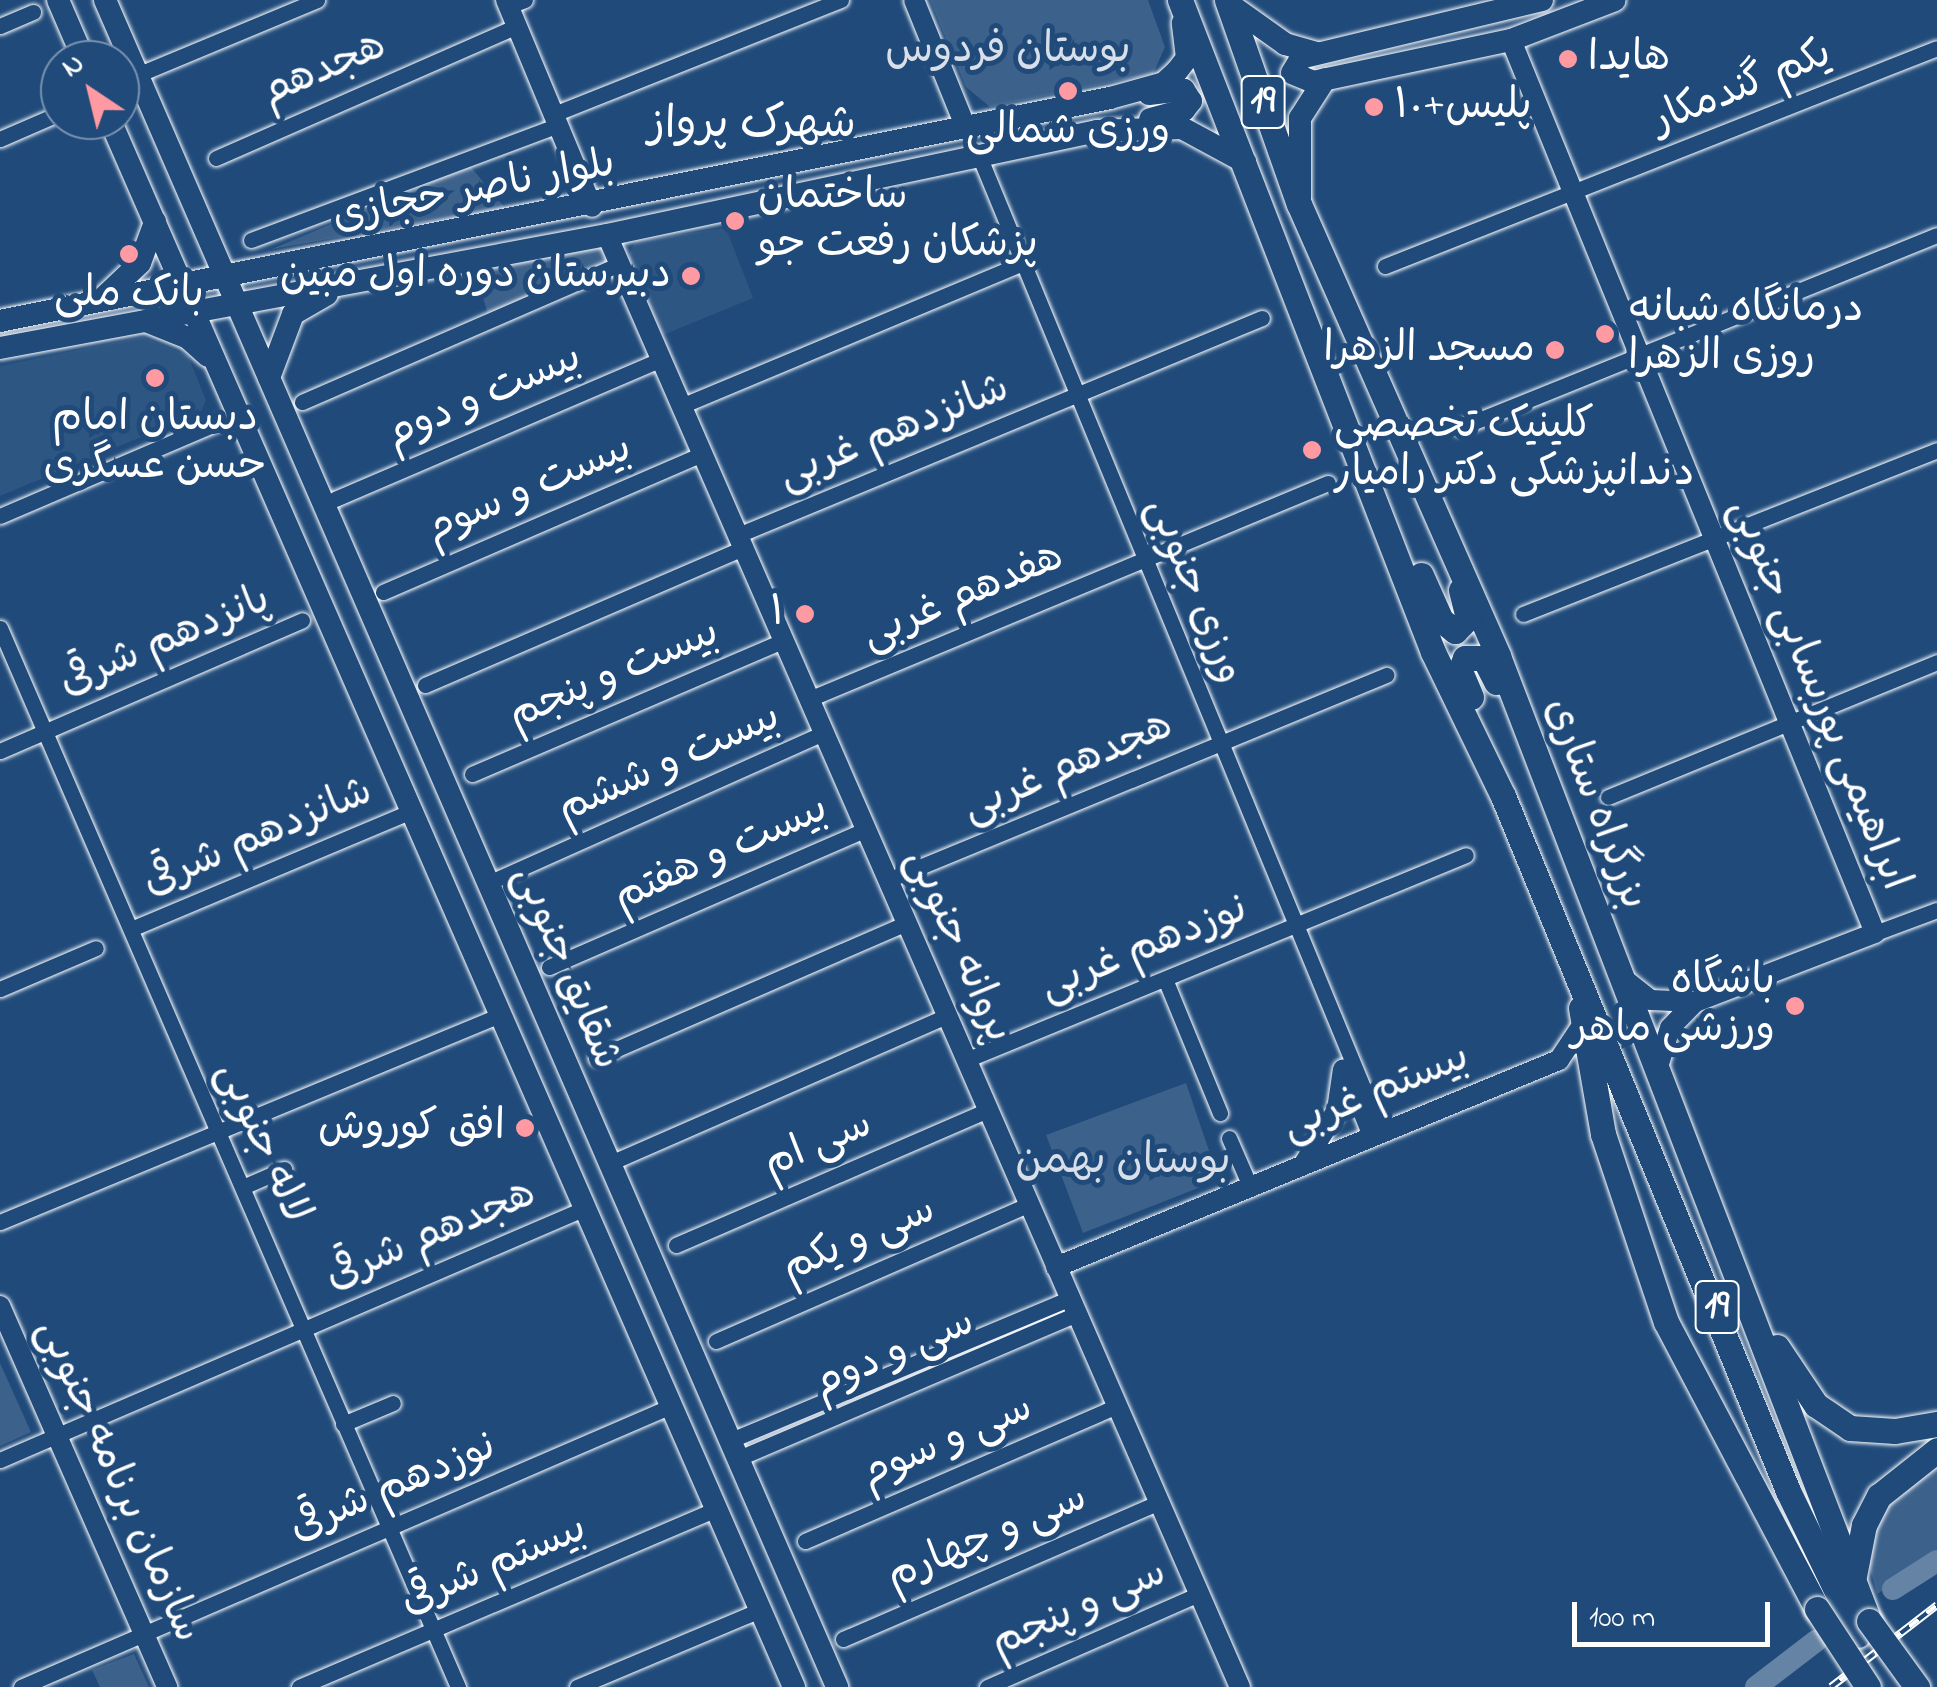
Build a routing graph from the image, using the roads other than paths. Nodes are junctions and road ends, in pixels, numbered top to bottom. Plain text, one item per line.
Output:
1 (58, 0) edge
2 (104, 0) edge
3 (317, 0) edge
4 (841, 0) edge
5 (914, 0) edge
6 (1180, 0) edge
7 (1542, 0) edge
8 (1615, 0) edge
9 (1228, 2) edge
10 (1504, 6) edge
11 (514, 8) edge
12 (33, 12) dead end
13 (0, 26) edge
14 (75, 40) edge
15 (122, 40) edge
16 (1511, 40) junction
17 (1937, 48) edge
18 (1320, 54) junction
19 (140, 74) edge
20 (1325, 79) junction
21 (140, 82) edge
22 (1110, 98) junction
23 (556, 120) junction
24 (40, 121) edge
25 (966, 128) junction
26 (1096, 131) junction
27 (0, 139) edge
28 (119, 140) edge
29 (216, 158) dead end
30 (980, 158) junction
31 (1245, 162) junction
32 (1573, 192) junction
33 (1300, 204) junction
34 (592, 207) junction
35 (155, 222) junction
36 (607, 235) junction
37 (1937, 235) edge
38 (250, 240) dead end
39 (1023, 263) junction
40 (619, 264) junction
41 (1385, 266) dead end
42 (226, 278) junction
43 (182, 285) junction
44 (344, 285) junction
45 (99, 302) junction
46 (236, 303) junction
47 (194, 310) junction
48 (1262, 318) dead end
49 (0, 320) edge
50 (142, 320) junction
51 (0, 348) edge
52 (1640, 356) junction
53 (661, 359) junction
54 (219, 369) junction
55 (269, 378) junction
56 (1076, 396) junction
57 (302, 402) dead end
58 (681, 406) junction
59 (219, 422) dead end
60 (1459, 428) dead end
61 (1937, 450) edge
62 (702, 454) junction
63 (1360, 456) junction
64 (1328, 484) dead end
65 (335, 499) dead end
66 (0, 516) edge
67 (1444, 538) junction
68 (1714, 538) junction
69 (740, 542) junction
70 (1144, 560) junction
71 (383, 592) dead end
72 (1523, 614) dead end
73 (302, 620) dead end
74 (0, 628) edge
75 (784, 640) junction
76 (1937, 662) edge
77 (1386, 675) dead end
78 (425, 685) dead end
79 (809, 699) junction
80 (1789, 722) junction
81 (45, 732) junction
82 (824, 733) junction
83 (1218, 743) junction
84 (1527, 744) junction
85 (0, 751) edge
86 (472, 774) dead end
87 (1503, 796) junction
88 (1608, 797) dead end
89 (412, 811) junction
90 (866, 829) junction
91 (1466, 855) dead end
92 (888, 880) junction
93 (488, 884) junction
94 (1937, 910) edge
95 (906, 923) junction
96 (1293, 926) junction
97 (131, 929) junction
98 (1875, 933) junction
99 (96, 948) dead end
100 (549, 967) dead end
101 (1617, 972) junction
102 (1577, 978) junction
103 (1165, 979) junction
104 (0, 989) edge
105 (1695, 1002) junction
106 (500, 1015) junction
107 (948, 1016) junction
108 (1583, 1024) junction
109 (596, 1058) dead end
110 (1343, 1059) junction
111 (966, 1060) junction
112 (1558, 1060) junction
113 (1590, 1066) junction
114 (1657, 1074) junction
115 (988, 1110) junction
116 (1220, 1113) dead end
117 (219, 1132) junction
118 (1376, 1134) junction
119 (1230, 1138) dead end
120 (610, 1163) junction
121 (1304, 1163) junction
122 (284, 1169) dead end
123 (1250, 1186) junction
124 (243, 1187) junction
125 (1030, 1204) junction
126 (584, 1208) junction
127 (0, 1222) edge
128 (676, 1245) dead end
129 (1056, 1267) junction
130 (0, 1306) edge
131 (1074, 1306) junction
132 (1750, 1306) junction
133 (305, 1329) junction
134 (716, 1340) dead end
135 (856, 1388) junction
136 (393, 1403) dead end
137 (863, 1405) junction
138 (671, 1406) junction
139 (1118, 1406) junction
140 (1931, 1423) edge
141 (343, 1424) junction
142 (57, 1436) junction
143 (742, 1446) junction
144 (1937, 1450) edge
145 (0, 1460) edge
146 (1159, 1502) junction
147 (716, 1509) junction
148 (389, 1528) junction
149 (805, 1541) dead end
150 (1852, 1586) junction
151 (1199, 1594) junction
152 (760, 1610) junction
153 (1864, 1628) junction
154 (433, 1630) junction
155 (144, 1634) junction
156 (843, 1639) dead end
157 (20, 1687) edge
158 (166, 1687) edge
159 (299, 1687) edge
160 (458, 1687) edge
161 (576, 1687) edge
162 (794, 1687) edge
163 (837, 1687) edge
164 (987, 1687) edge
165 (1240, 1687) edge
166 (1868, 1687) edge
167 (1896, 1687) edge
168 (1917, 1687) edge

1 - 14 main road
2 - 15 main road, شقایق جنوبی
3 - 19 street
4 - 23 street
5 - 25 street
6 - 22 main road, بلوار ناصر حجازی
6 - 31 highway, بزرگراه ستاری / 19
7 - 10 main road
8 - 16 main road
9 - 18 main road
9 - 33 highway, بزرگراه ستاری / 19
10 - 18 main road
11 - 23 street
11 - 29 street, هجدهم
12 - 13 street
16 - 20 main road
16 - 32 street, ابراهیمی پوربسابی جنوبی
17 - 32 street, یکم گندمکار
18 - 20 main road
20 - 33 main road
21 - 42 main road, شقایق جنوبی
22 - 25 main road, بلوار ناصر حجازی
22 - 26 main road
23 - 34 street
23 - 38 street
24 - 27 street
25 - 34 main road, بلوار ناصر حجازی
26 - 30 main road, بلوار ناصر حجازی
26 - 31 main road, بلوار ناصر حجازی
28 - 35 main road, شقایق جنوبی
30 - 36 main road, بلوار ناصر حجازی
30 - 39 street, ورزی جنوبی
31 - 63 highway, بزرگراه ستاری / 19
32 - 41 street, یکم گندمکار
32 - 52 street, ابراهیمی پوربسابی جنوبی
33 - 67 highway, بزرگراه ستاری / 19
34 - 42 main road, بلوار ناصر حجازی
35 - 43 main road, شقایق جنوبی
35 - 45 main road
36 - 40 street, پروانه جنوبی
36 - 44 main road, بلوار ناصر حجازی
37 - 52 street
39 - 56 street, ورزی جنوبی
39 - 58 street
40 - 53 street, پروانه جنوبی
40 - 57 street
42 - 43 main road, بلوار ناصر حجازی
42 - 46 main road, شقایق جنوبی
43 - 45 main road, بلوار ناصر حجازی
43 - 47 main road, شقایق جنوبی
44 - 46 main road, بلوار ناصر حجازی
44 - 55 main road
45 - 49 main road, بلوار ناصر حجازی
46 - 47 main road, بلوار ناصر حجازی
46 - 55 main road, شقایق جنوبی
47 - 50 main road, بلوار ناصر حجازی
47 - 54 main road, شقایق جنوبی
48 - 56 street
50 - 51 main road, بلوار ناصر حجازی
50 - 54 main road
52 - 60 street
52 - 68 street, ابراهیمی پوربسابی جنوبی
53 - 58 street, پروانه جنوبی
53 - 65 street, بیست و دوم
54 - 89 main road, شقایق جنوبی
55 - 93 main road, شقایق جنوبی
56 - 69 street, شانزدهم غربی
56 - 70 street, ورزی جنوبی
58 - 62 street, پروانه جنوبی
59 - 66 street
61 - 68 street
62 - 69 street, پروانه جنوبی
62 - 71 street, بیست و سوم
63 - 67 highway
63 - 87 highway, بزرگراه ستاری / 19
64 - 70 street, هفدهم غربی
67 - 84 highway, بزرگراه ستاری / 19
68 - 72 street
68 - 80 street, ابراهیمی پوربسابی جنوبی
69 - 75 street, پروانه جنوبی
69 - 78 street, شانزدهم غربی
70 - 79 street, هفدهم غربی
70 - 83 street, ورزی جنوبی
73 - 81 street, پانزدهم شرقی
74 - 81 street, لاله جنوبی
75 - 79 street, پروانه جنوبی
75 - 86 street, بیست و پنجم
76 - 80 street
77 - 83 street
79 - 82 street, پروانه جنوبی
80 - 88 street
80 - 98 street, ابراهیمی پوربسابی جنوبی
81 - 85 street, پانزدهم شرقی
81 - 97 street, لاله جنوبی
82 - 90 street, پروانه جنوبی
82 - 93 street, بیست و ششم
83 - 92 street, هجدهم غربی
83 - 96 street, ورزی جنوبی
84 - 87 highway
84 - 101 highway, بزرگراه ستاری / 19
87 - 102 highway, بزرگراه ستاری / 19
89 - 97 street, شانزدهم شرقی
89 - 106 main road, شقایق جنوبی
90 - 92 street, پروانه جنوبی
90 - 100 street, بیست و هفتم
91 - 96 street
92 - 95 street, پروانه جنوبی
93 - 120 main road, شقایق جنوبی
94 - 98 street
95 - 107 street, پروانه جنوبی
95 - 109 street
96 - 103 street, نوزدهم غربی
96 - 110 street, ورزی جنوبی
97 - 117 street, لاله جنوبی
98 - 105 street
99 - 104 street
101 - 105 street
101 - 114 highway, بزرگراه ستاری / 19
102 - 108 highway, بزرگراه ستاری / 19
102 - 153 highway, بزرگراه ستاری / 19
103 - 111 street, نوزدهم غربی
103 - 116 street
105 - 114 street
106 - 117 street
106 - 126 main road, شقایق جنوبی
107 - 111 street, پروانه جنوبی
107 - 120 street
108 - 112 street
108 - 113 highway, بزرگراه ستاری / 19
110 - 118 street, ورزی جنوبی
110 - 121 street
111 - 115 street, پروانه جنوبی
112 - 113 street
112 - 118 street, بیستم غربی
113 - 166 highway, بزرگراه ستاری / 19, bridge
114 - 132 highway, بزرگراه ستاری / 19
115 - 125 street, پروانه جنوبی
115 - 128 street, سی ام
117 - 124 street, لاله جنوبی
117 - 127 street
118 - 121 street, بیستم غربی
119 - 123 street
120 - 143 main road, شقایق جنوبی
121 - 123 street, بیستم غربی
122 - 124 street
123 - 129 street, بیستم غربی
124 - 133 street, لاله جنوبی
125 - 129 street, پروانه جنوبی
125 - 134 street, سی و یکم
126 - 133 street, هجدهم شرقی
126 - 138 main road, شقایق جنوبی
129 - 131 street, پروانه جنوبی
130 - 142 street, سازمان برنامه جنوبی
131 - 135 street, سی و دوم
131 - 137 street, سی و دوم
131 - 139 street, پروانه جنوبی
132 - 140 highway
132 - 150 highway, بزرگراه ستاری / 19
133 - 141 street, لاله جنوبی
133 - 142 street, هجدهم شرقی
135 - 137 street
135 - 143 street, سی و دوم
136 - 141 street
137 - 143 street, سی و دوم
138 - 147 main road, شقایق جنوبی
138 - 148 street, نوزدهم شرقی
139 - 146 street, پروانه جنوبی
139 - 149 street, سی و سوم
141 - 148 street, لاله جنوبی
142 - 145 street, هجدهم شرقی
142 - 155 street, سازمان برنامه جنوبی
143 - 163 main road, شقایق جنوبی
144 - 150 highway
146 - 151 street, پروانه جنوبی
146 - 156 street, سی و چهارم
147 - 152 main road, شقایق جنوبی
147 - 154 street, بیستم شرقی
148 - 154 street, لاله جنوبی
148 - 155 street, نوزدهم شرقی
150 - 153 highway, بزرگراه ستاری / 19
151 - 164 street, سی و پنجم
151 - 165 street, پروانه جنوبی
152 - 161 street
152 - 162 main road, شقایق جنوبی
153 - 167 highway, بزرگراه ستاری / 19
153 - 168 highway, بزرگراه ستاری / 19, bridge
154 - 159 street, بیستم شرقی
154 - 160 street, لاله جنوبی
155 - 157 street, نوزدهم شرقی
155 - 158 street, سازمان برنامه جنوبی

